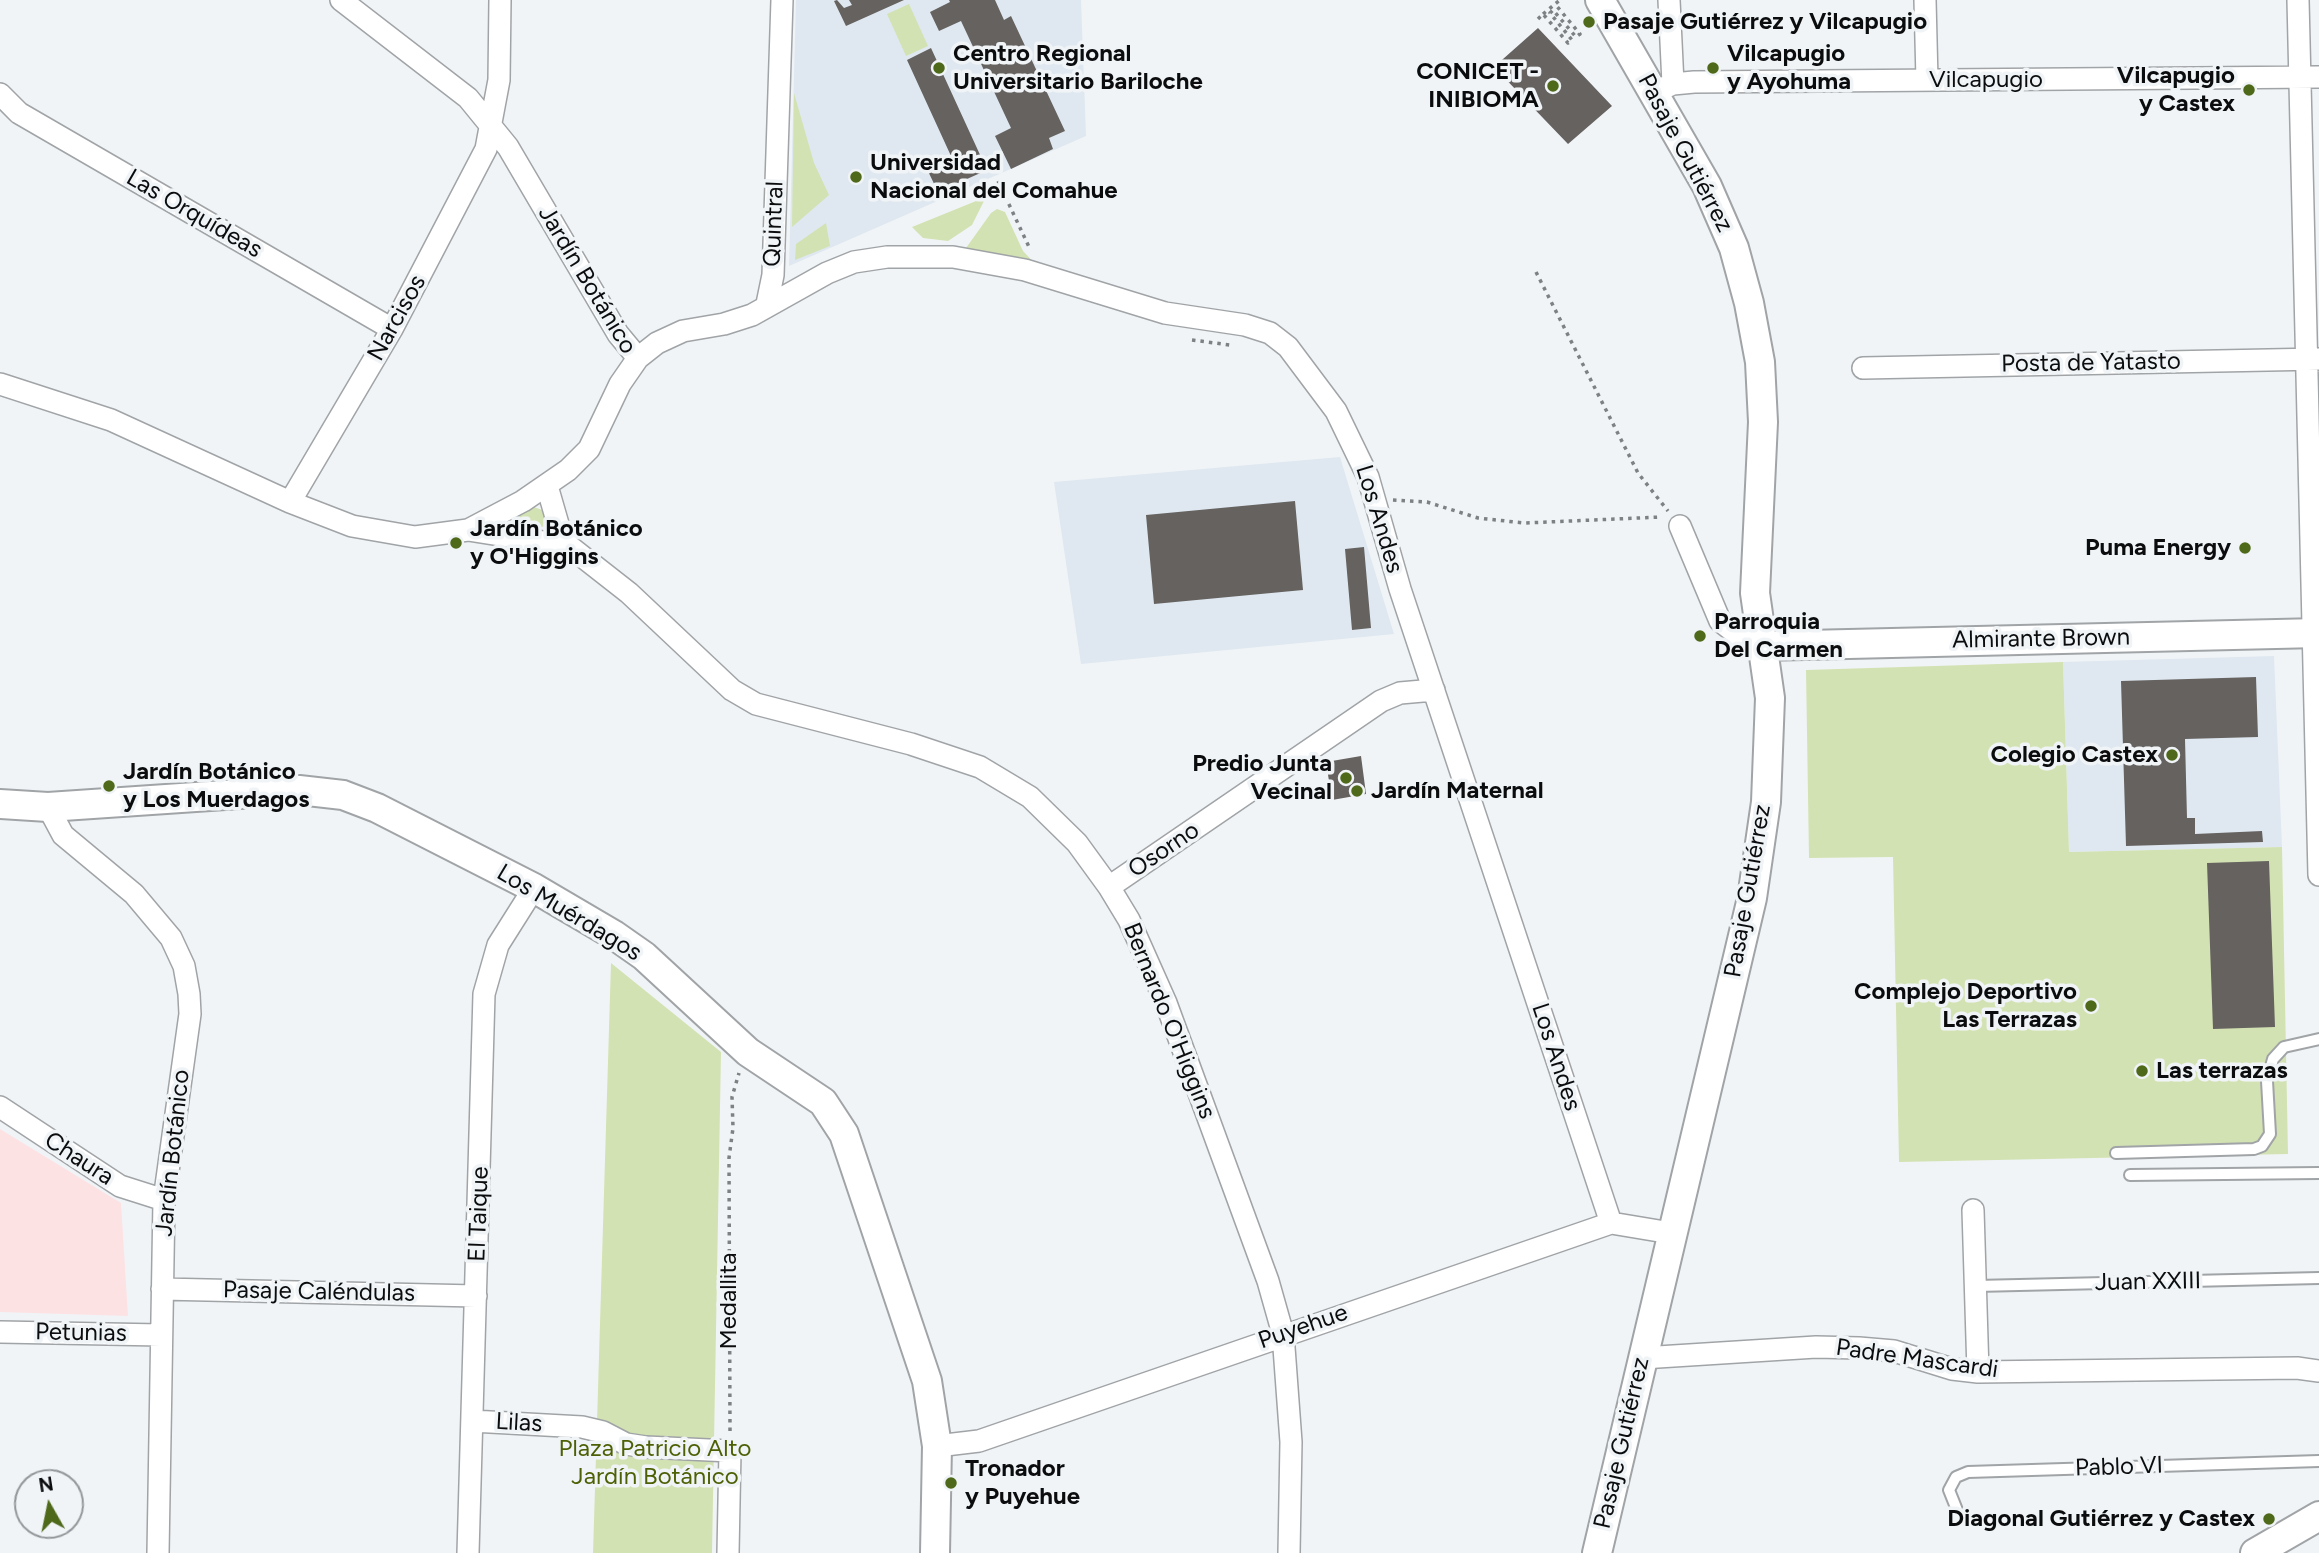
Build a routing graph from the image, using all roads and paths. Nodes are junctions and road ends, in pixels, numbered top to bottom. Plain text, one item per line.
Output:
1 (341, 0) edge
2 (500, 0) edge
3 (782, 0) edge
4 (1560, 0) edge
5 (1600, 0) edge
6 (1669, 0) edge
7 (1925, 0) edge
8 (2298, 0) edge
9 (1555, 4) junction
10 (1544, 14) junction
11 (1538, 19) dead end
12 (2310, 77) edge
13 (1927, 80) junction
14 (1664, 88) junction
15 (0, 94) edge
16 (492, 127) junction
17 (998, 181) dead end
18 (1536, 272) dead end
19 (1050, 278) junction
20 (767, 304) junction
21 (392, 329) junction
22 (1190, 339) dead end
23 (1243, 347) dead end
24 (638, 358) junction
25 (2313, 359) edge
26 (1863, 368) dead end
27 (0, 384) edge
28 (547, 486) junction
29 (1374, 499) junction
30 (289, 502) junction
31 (1680, 526) junction
32 (468, 530) junction
33 (569, 546) junction
34 (2317, 633) edge
35 (1763, 646) junction
36 (1434, 690) junction
37 (0, 804) edge
38 (48, 807) junction
39 (2319, 875) edge
40 (1109, 887) junction
41 (534, 888) junction
42 (2319, 1039) edge
43 (748, 1052) junction
44 (0, 1107) edge
45 (2116, 1153) dead end
46 (2319, 1173) edge
47 (2130, 1175) dead end
48 (164, 1200) junction
49 (1973, 1210) dead end
50 (1611, 1223) junction
51 (1671, 1233) junction
52 (2319, 1278) edge
53 (1976, 1286) junction
54 (162, 1289) junction
55 (476, 1296) junction
56 (0, 1332) edge
57 (1283, 1334) junction
58 (161, 1335) junction
59 (1642, 1358) junction
60 (2319, 1371) edge
61 (1978, 1372) junction
62 (472, 1420) junction
63 (937, 1446) junction
64 (730, 1451) junction
65 (2319, 1461) edge
66 (1957, 1510) dead end
67 (2319, 1516) edge
68 (158, 1553) edge
69 (468, 1553) edge
70 (728, 1553) edge
71 (935, 1553) edge
72 (1289, 1553) edge
73 (1597, 1553) edge
74 (2255, 1553) edge

1 - 16 street, Jardín Botánico
2 - 16 street, Narcisos
3 - 20 street, Quintral
4 - 9 path
5 - 14 street, Pasaje Gutiérrez
6 - 14 street
7 - 13 street
8 - 12 street
9 - 10 path
9 - 10 path
10 - 11 path
12 - 13 street, Vilcapugio
12 - 25 street
13 - 14 street, Vilcapugio
14 - 35 street, Pasaje Gutiérrez
15 - 21 street, Las Orquídeas
16 - 21 street, Narcisos
16 - 24 street, Jardín Botánico
17 - 19 path
18 - 31 path
19 - 20 street, Los Andes
19 - 29 street, Los Andes
20 - 24 street
21 - 30 street, Narcisos
22 - 23 path
24 - 28 street, Jardín Botánico
25 - 26 street, Posta de Yatasto
25 - 34 street
27 - 30 street, Jardín Botánico
28 - 32 street, Jardín Botánico
28 - 33 street, Bernardo O'Higgins
29 - 31 path
29 - 36 street, Los Andes
30 - 32 street, Jardín Botánico
31 - 35 street
32 - 33 street, Bernardo O'Higgins
33 - 40 street, Bernardo O'Higgins
34 - 35 street, Almirante Brown
34 - 39 street
35 - 51 street, Pasaje Gutiérrez
36 - 40 street, Osorno
36 - 50 street, Los Andes
37 - 38 street, Los Muérdagos
38 - 41 street, Los Muérdagos
38 - 48 street, Jardín Botánico
40 - 57 street, Bernardo O'Higgins
41 - 43 street, Los Muérdagos
41 - 55 street, El Taique
42 - 45 lane
43 - 63 street, Los Muérdagos
43 - 64 path, Medallita
44 - 48 street, Chaura
46 - 47 lane
48 - 54 street, Jardín Botánico
49 - 53 street
50 - 51 street, Puyehue
50 - 57 street, Puyehue
51 - 59 street, Pasaje Gutiérrez
52 - 53 lane, Juan XXIII
53 - 61 street
54 - 55 street, Pasaje Caléndulas
54 - 58 street, Jardín Botánico
55 - 62 street, El Taique
56 - 58 street, Petunias
57 - 63 street, Puyehue
57 - 72 street, Bernardo O'Higgins
58 - 68 street, Jardín Botánico
59 - 61 street, Padre Mascardi
59 - 73 street, Pasaje Gutiérrez
60 - 61 street, Padre Mascardi
62 - 64 street, Lilas
62 - 69 street, El Taique
63 - 71 street, Los Muérdagos
64 - 70 street
65 - 66 lane, Pablo VI
67 - 74 street

